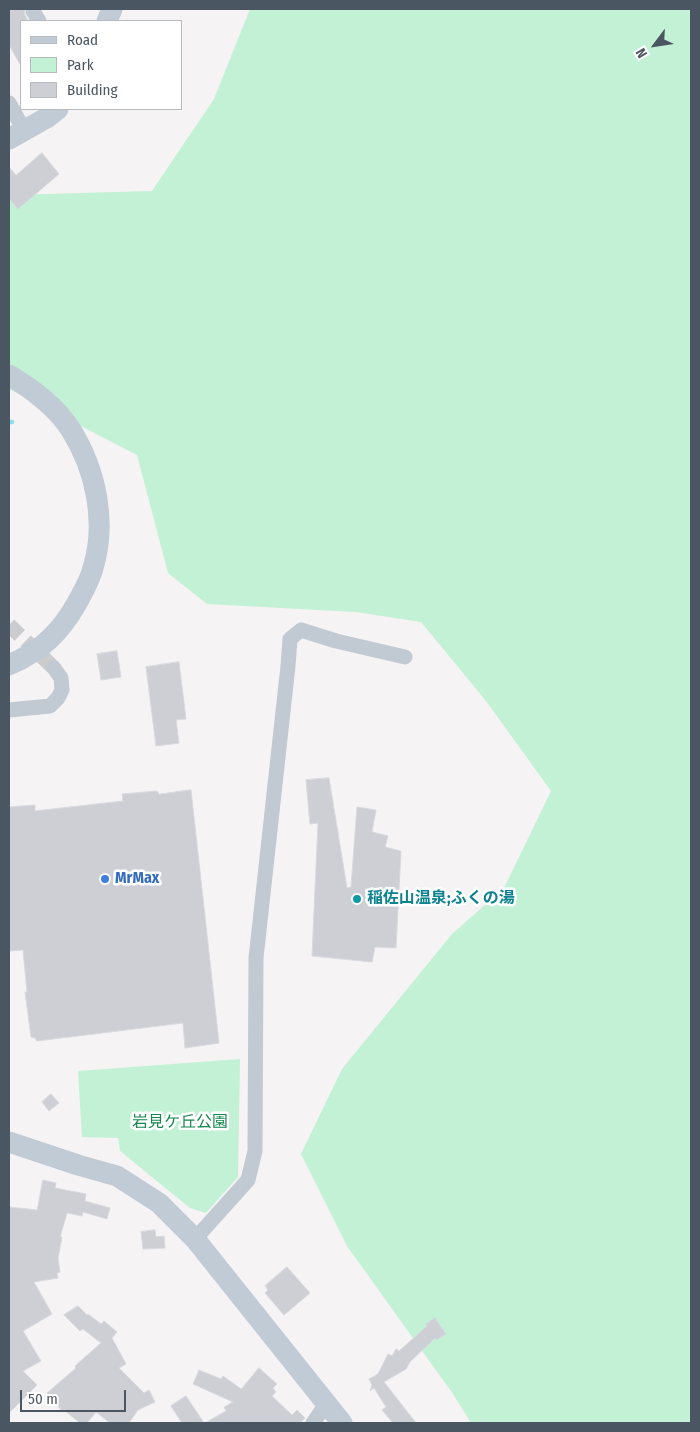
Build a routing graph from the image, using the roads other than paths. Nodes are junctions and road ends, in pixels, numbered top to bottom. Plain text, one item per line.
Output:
1 (9, 103) edge
2 (57, 110) edge
3 (16, 135) edge
4 (9, 375) edge
5 (405, 657) dead end
6 (9, 665) edge
7 (54, 668) tunnel mouth
8 (9, 710) edge
9 (9, 1142) edge
10 (195, 1239) junction
11 (326, 1404) junction
12 (313, 1423) edge
13 (342, 1423) edge

1 - 3 street
2 - 3 street
4 - 6 street
5 - 10 street
7 - 8 street
9 - 10 street
10 - 11 street
11 - 12 street
11 - 13 street

